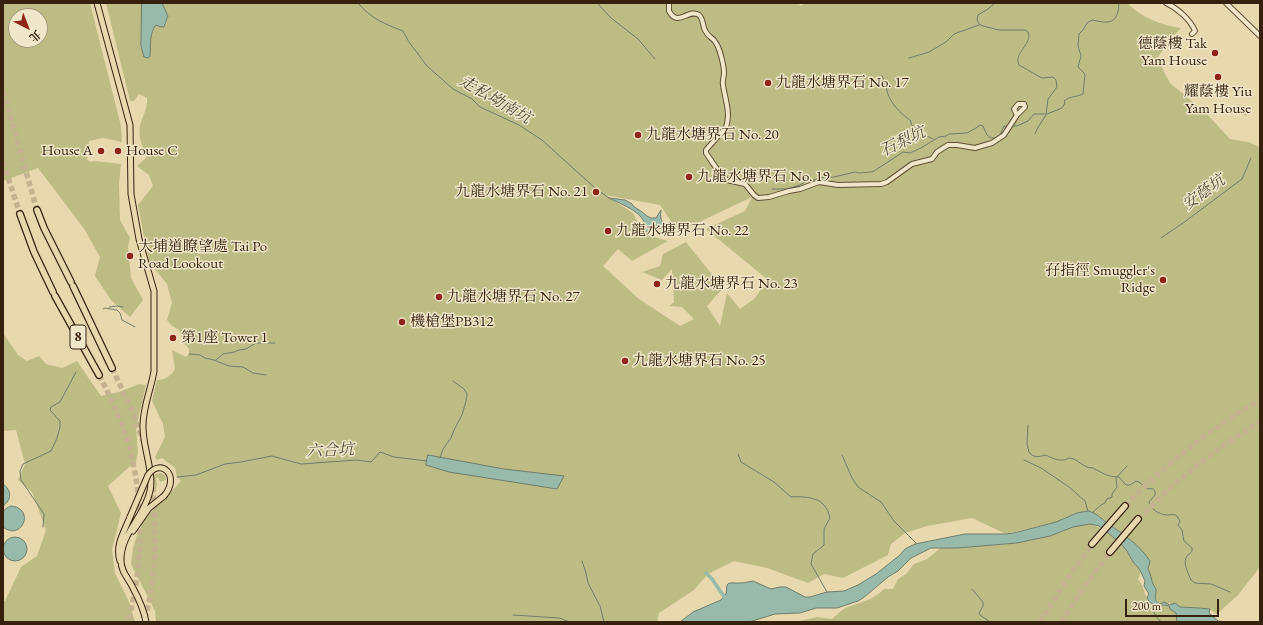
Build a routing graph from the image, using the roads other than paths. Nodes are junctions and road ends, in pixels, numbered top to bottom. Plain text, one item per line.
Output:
1 (97, 3) edge
2 (670, 3) edge
3 (1166, 3) edge
4 (1226, 3) edge
5 (1192, 34) dead end
6 (1260, 36) edge
7 (1016, 115) dead end
8 (37, 210) tunnel mouth
9 (20, 214) tunnel mouth
10 (112, 368) tunnel mouth
11 (99, 375) tunnel mouth
12 (1125, 506) tunnel mouth
13 (1138, 519) tunnel mouth
14 (126, 540) junction
15 (1092, 544) tunnel mouth
16 (1110, 552) tunnel mouth
17 (122, 566) junction
18 (146, 622) edge

1 - 14 main road
2 - 7 street
3 - 5 street
4 - 6 street
8 - 10 highway, 8
9 - 11 highway, 8
12 - 15 highway
13 - 16 highway
14 - 17 main road
14 - 17 main road, bridge
17 - 18 main road

